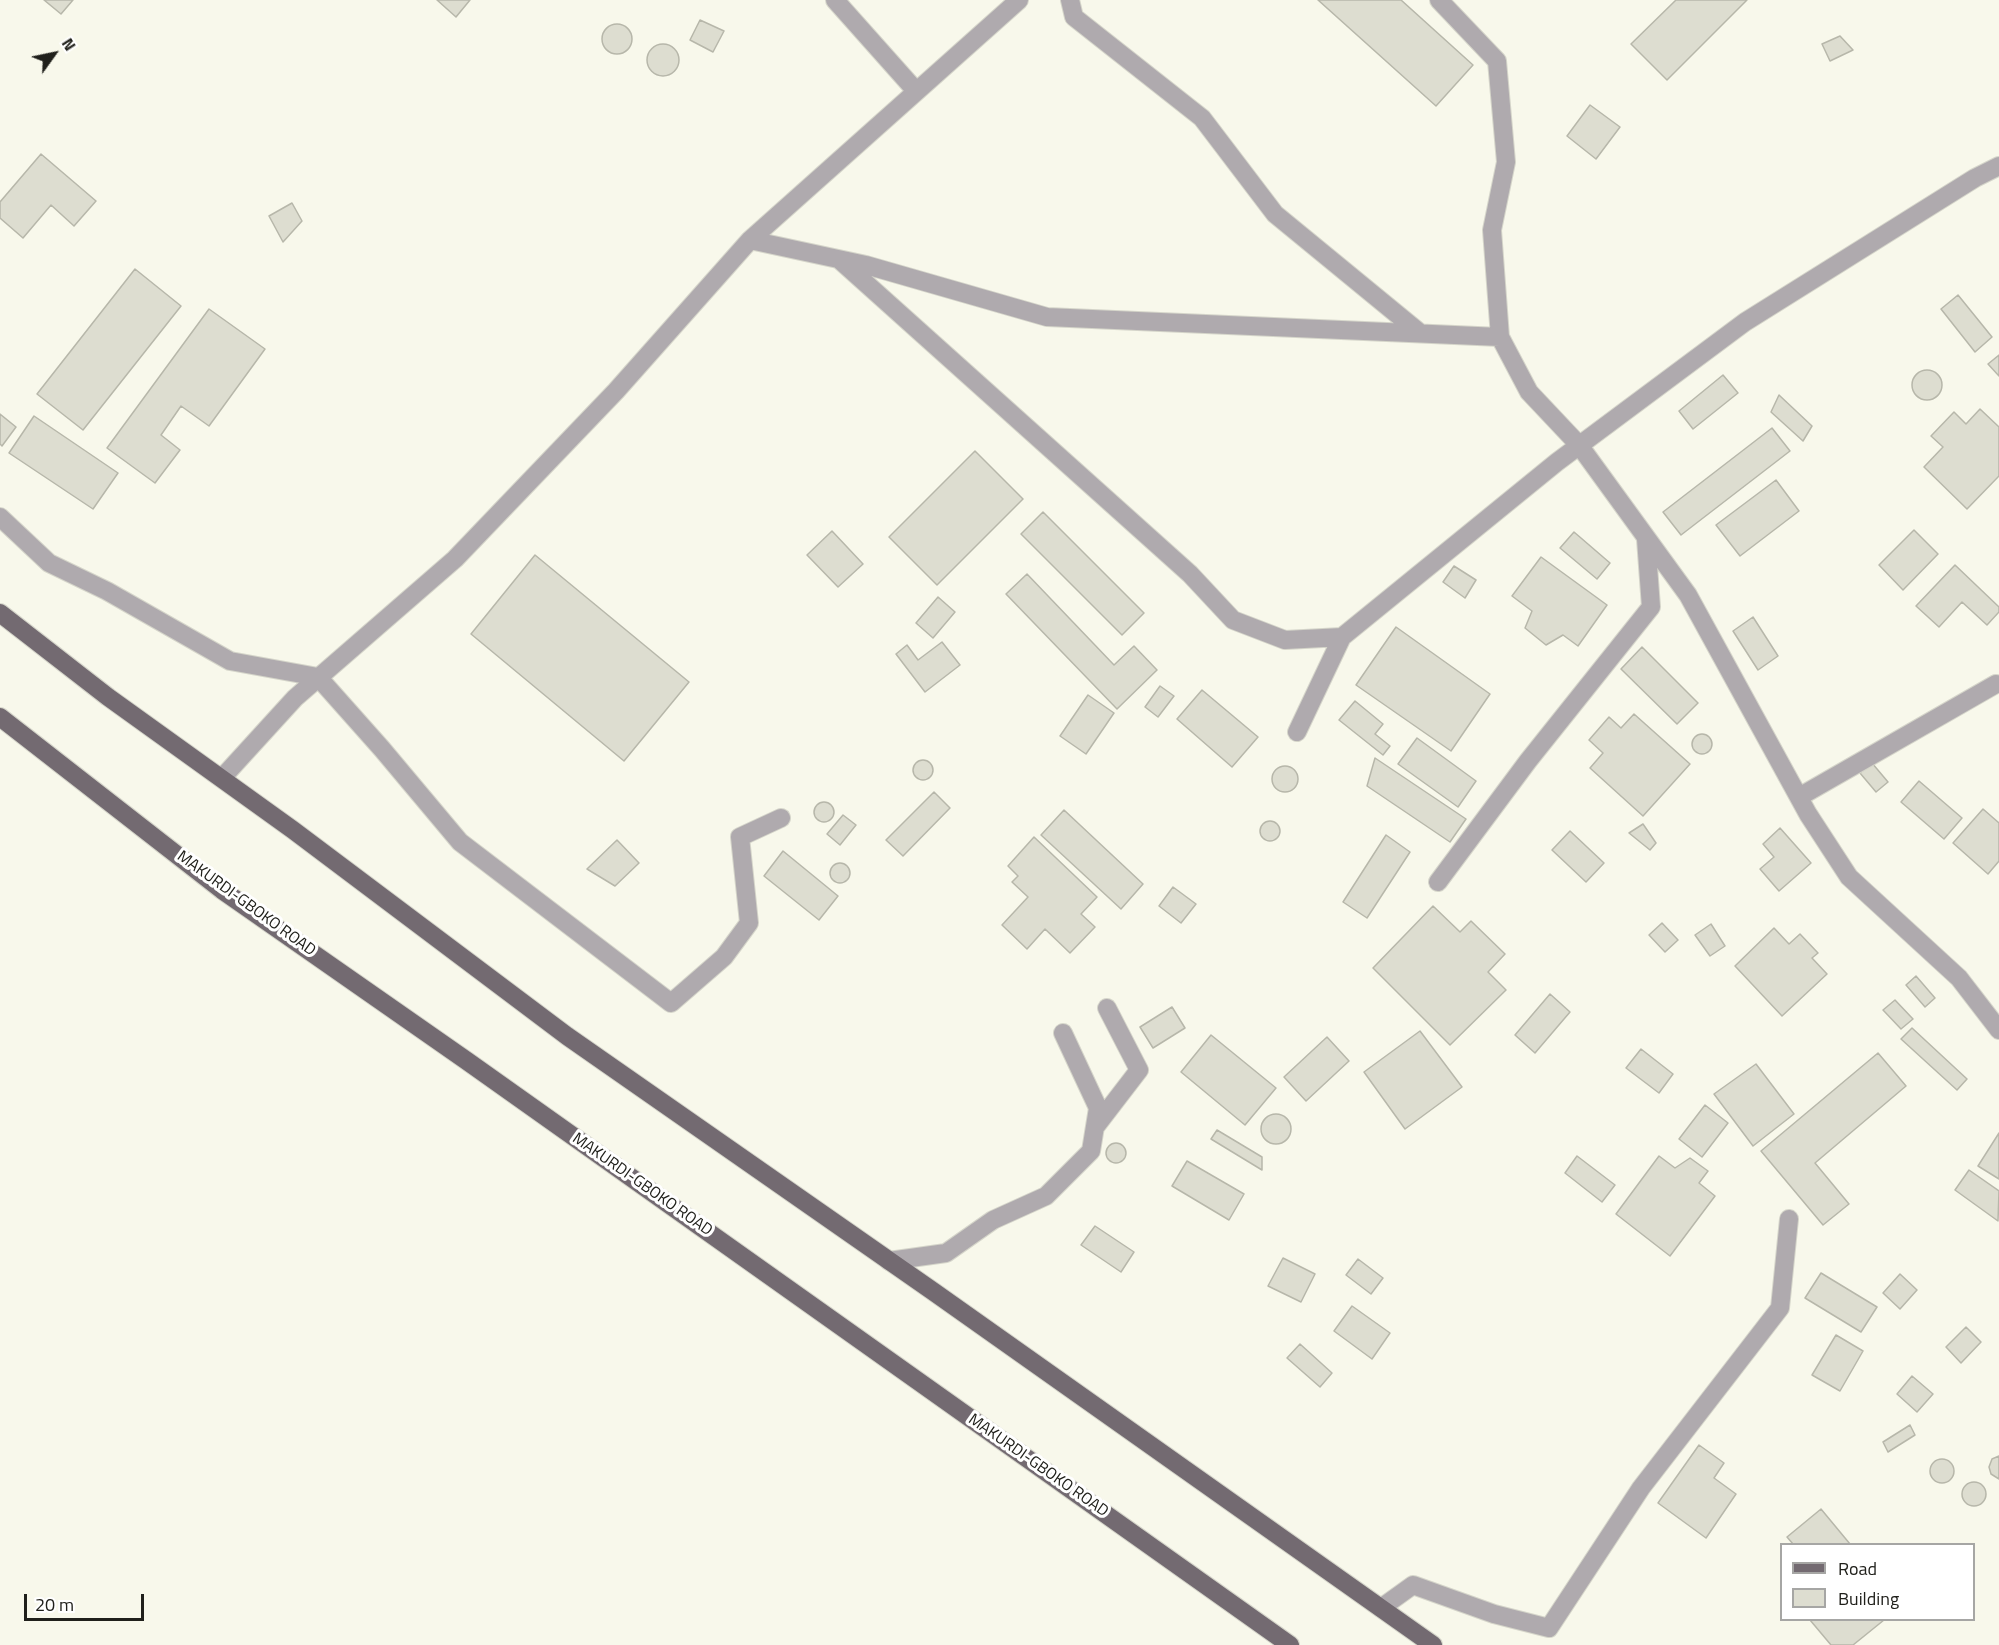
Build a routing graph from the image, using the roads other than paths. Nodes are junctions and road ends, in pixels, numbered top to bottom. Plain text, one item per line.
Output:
1 (835, 0) edge
2 (1018, 0) edge
3 (1070, 0) edge
4 (1439, 0) edge
5 (916, 91) junction
6 (1999, 166) edge
7 (750, 240) junction
8 (840, 260) junction
9 (1420, 333) junction
10 (1500, 337) junction
11 (1579, 445) junction
12 (0, 517) edge
13 (1646, 537) junction
14 (0, 613) edge
15 (1342, 637) junction
16 (318, 677) junction
17 (1996, 684) dead end
18 (0, 717) edge
19 (1297, 732) dead end
20 (222, 778) junction
21 (1799, 797) junction
22 (781, 818) dead end
23 (1438, 882) dead end
24 (1107, 1008) dead end
25 (1999, 1030) edge
26 (1063, 1033) dead end
27 (1095, 1128) junction
28 (1789, 1219) dead end
29 (890, 1261) junction
30 (1381, 1608) junction
31 (1290, 1645) edge
32 (1433, 1645) edge

1 - 5 street
2 - 5 street
3 - 9 street
4 - 10 street
5 - 7 street
6 - 11 street
7 - 8 street
7 - 16 street
8 - 9 street
8 - 15 street
9 - 10 street
10 - 11 street
11 - 13 street
11 - 15 street
12 - 16 street
13 - 21 street
13 - 23 street
14 - 20 main road
15 - 19 street
16 - 20 street
16 - 22 street
17 - 21 street
18 - 31 main road, MAKURDI-GBOKO ROAD
20 - 29 main road
21 - 25 street
24 - 27 street
26 - 27 street
27 - 29 street
28 - 30 street
29 - 30 main road
30 - 32 main road

